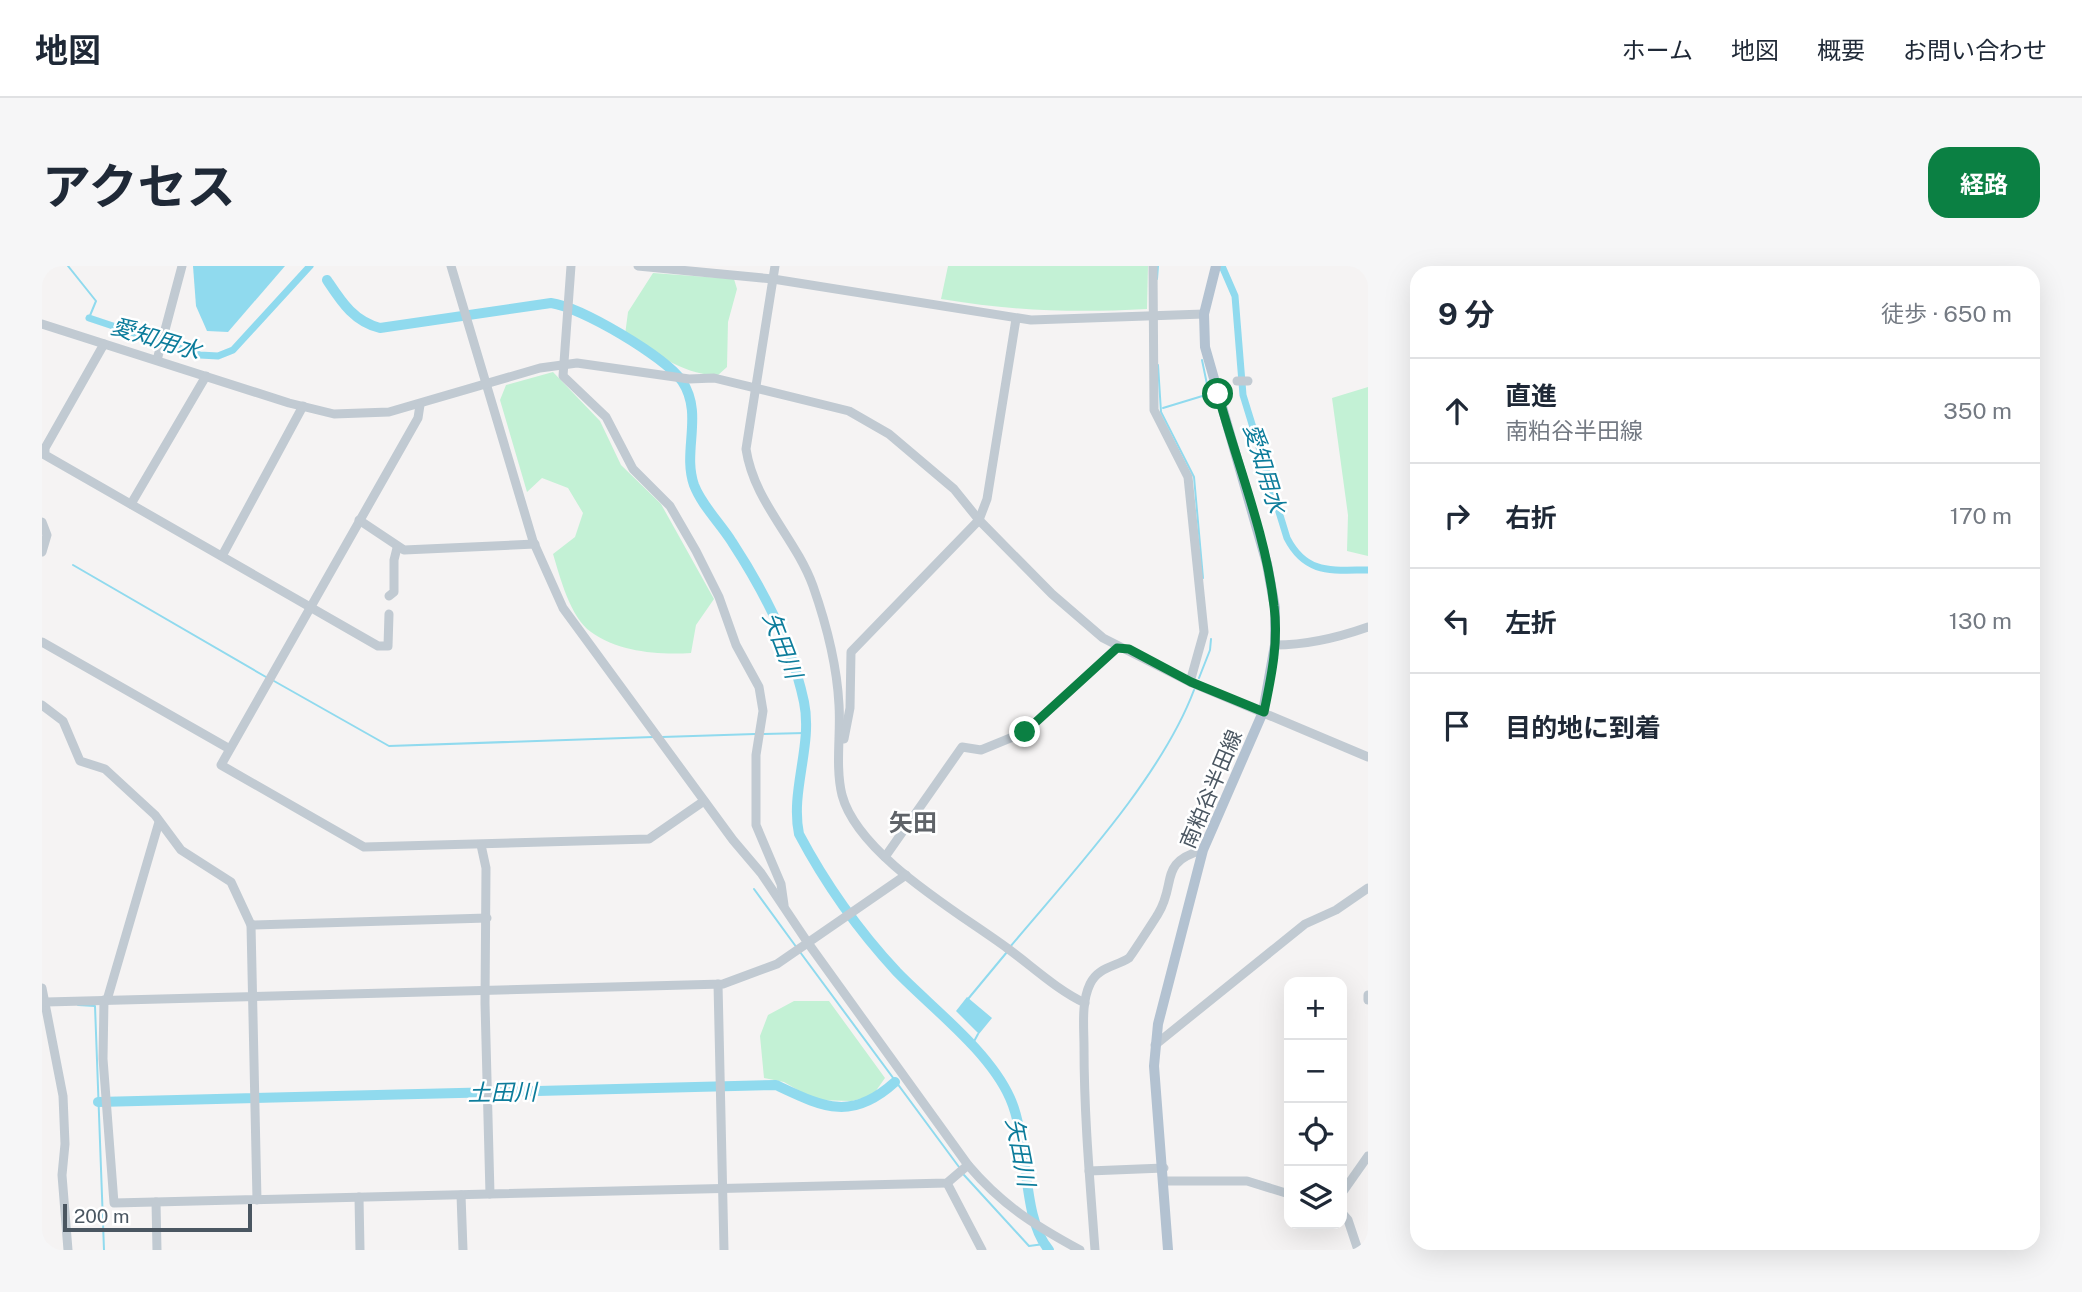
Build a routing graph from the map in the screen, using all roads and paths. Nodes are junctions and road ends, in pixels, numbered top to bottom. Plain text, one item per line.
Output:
1 (183, 266) edge
2 (451, 266) edge
3 (571, 266) edge
4 (638, 266) edge
5 (775, 266) edge
6 (1153, 266) edge
7 (1216, 266) edge
8 (773, 279) junction
9 (1204, 314) junction
10 (1152, 317) junction
11 (1016, 319) junction
12 (42, 324) edge
13 (104, 344) junction
14 (159, 355) junction
15 (206, 376) junction
16 (1248, 381) dead end
17 (1237, 382) dead end
18 (486, 383) junction
19 (755, 389) junction
20 (419, 405) junction
21 (303, 406) junction
22 (131, 504) junction
23 (359, 520) junction
24 (979, 520) junction
25 (42, 522) edge
26 (535, 544) junction
27 (397, 548) junction
28 (42, 552) edge
29 (222, 556) junction
30 (389, 596) dead end
31 (310, 607) junction
32 (389, 614) dead end
33 (1368, 627) edge
34 (42, 642) edge
35 (1275, 645) junction
36 (1117, 648) junction
37 (1191, 682) junction
38 (42, 705) edge
39 (1264, 712) junction
40 (839, 745) junction
41 (228, 748) junction
42 (1368, 757) edge
43 (704, 801) junction
44 (159, 822) junction
45 (481, 845) junction
46 (1203, 850) junction
47 (886, 857) junction
48 (906, 876) junction
49 (1368, 888) edge
50 (784, 907) junction
51 (487, 918) junction
52 (251, 925) junction
53 (808, 943) junction
54 (718, 984) junction
55 (42, 988) edge
56 (486, 990) junction
57 (252, 996) junction
58 (105, 1000) junction
59 (46, 1002) junction
60 (1085, 1003) junction
61 (1155, 1045) junction
62 (1368, 1156) edge
63 (968, 1165) junction
64 (1164, 1168) junction
65 (1089, 1171) junction
66 (1165, 1181) junction
67 (947, 1184) junction
68 (1347, 1186) edge
69 (723, 1189) junction
70 (1284, 1192) edge
71 (490, 1194) junction
72 (461, 1195) junction
73 (359, 1197) junction
74 (257, 1199) junction
75 (156, 1202) junction
76 (1347, 1219) edge
77 (1368, 1248) edge
78 (467, 1249) edge
79 (68, 1250) edge
80 (157, 1250) edge
81 (360, 1250) edge
82 (724, 1250) edge
83 (982, 1250) edge
84 (1080, 1250) edge
85 (1094, 1250) edge
86 (1168, 1250) edge
87 (1360, 1250) edge

1 - 14 street
2 - 18 street
3 - 50 street
4 - 8 street
5 - 8 street
6 - 10 street
7 - 9 main road, 南粕谷半田線
8 - 11 street
8 - 19 street
9 - 10 street
9 - 35 main road, 南粕谷半田線
10 - 11 street
10 - 37 street
11 - 24 street
12 - 13 street
13 - 14 street
13 - 22 street
14 - 15 street
15 - 21 street
15 - 22 street
16 - 17 street
18 - 19 street
18 - 20 street
18 - 26 street
19 - 24 street
19 - 40 street
20 - 21 street
20 - 23 street
21 - 29 street
22 - 29 street
23 - 27 street
23 - 31 street
24 - 36 street
24 - 40 street
25 - 28 street
26 - 27 street
26 - 43 street
27 - 30 street
29 - 31 street
31 - 32 street
31 - 41 street
33 - 35 street
34 - 41 street
35 - 39 main road, 南粕谷半田線
36 - 37 street
36 - 47 street
37 - 39 street
38 - 44 street
39 - 42 street
39 - 46 main road, 南粕谷半田線
40 - 47 street
41 - 45 street
43 - 45 street
43 - 50 street
44 - 52 street
44 - 58 street
45 - 51 street
46 - 60 street
46 - 61 main road, 南粕谷半田線
47 - 48 street
48 - 53 street
48 - 60 street
49 - 61 street
50 - 53 street
51 - 52 street
51 - 56 street
52 - 57 street
53 - 54 street
53 - 63 street
54 - 56 street
54 - 69 street
55 - 59 street
56 - 57 street
56 - 71 street
57 - 58 street
57 - 74 street
58 - 59 street
58 - 75 street
59 - 79 street
60 - 65 street
61 - 64 main road, 南粕谷半田線
62 - 68 street
63 - 67 street
63 - 84 street
64 - 65 street
64 - 66 main road, 南粕谷半田線
65 - 85 street
66 - 70 street
66 - 86 main road, 南粕谷半田線
67 - 69 street
67 - 83 street
69 - 71 street
69 - 82 street
71 - 72 street
72 - 73 street
72 - 78 street
73 - 74 street
73 - 81 street
74 - 75 street
75 - 80 street
76 - 87 street
77 - 87 street

